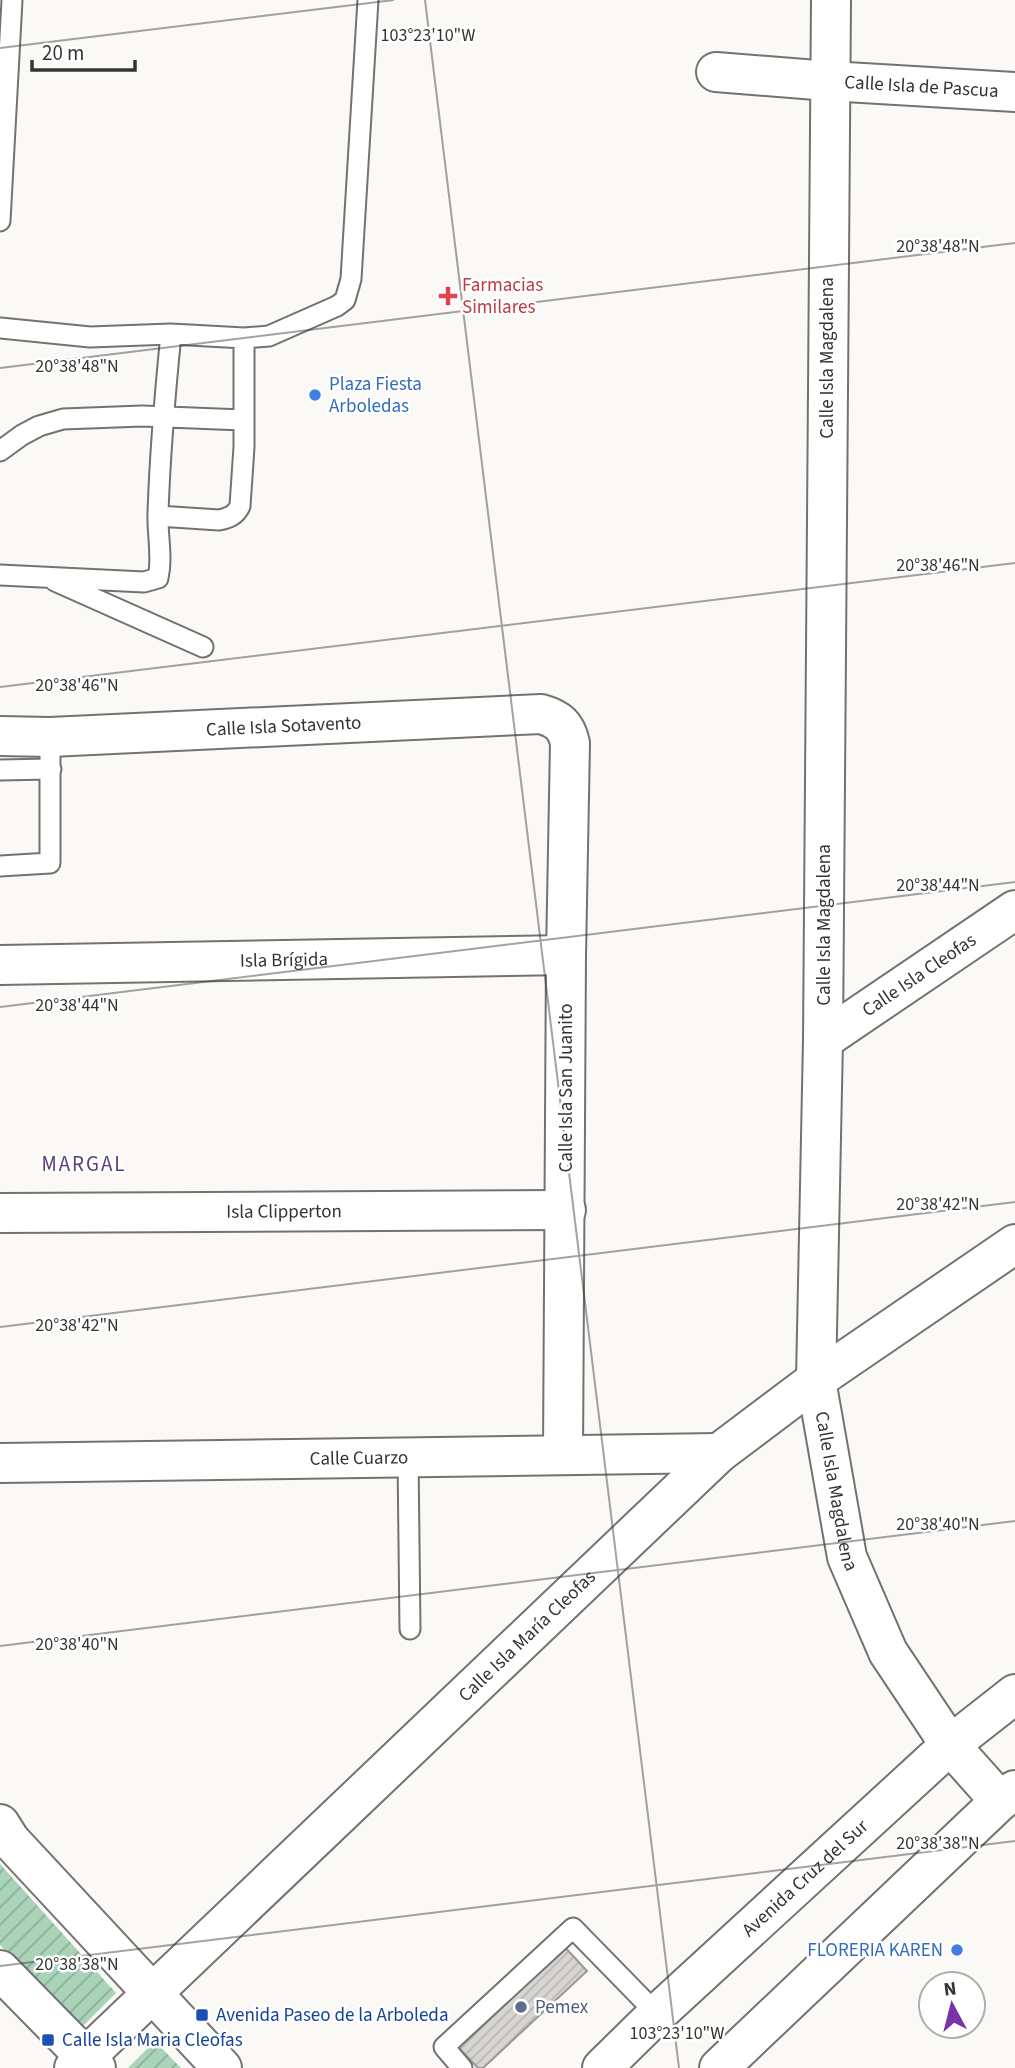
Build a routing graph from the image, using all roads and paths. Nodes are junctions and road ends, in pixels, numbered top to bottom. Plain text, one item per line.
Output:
1 (12, 0) edge
2 (368, 0) edge
3 (831, 0) edge
4 (716, 72) dead end
5 (829, 81) junction
6 (1015, 92) edge
7 (0, 220) edge
8 (0, 328) edge
9 (172, 334) junction
10 (244, 338) junction
11 (163, 417) junction
12 (243, 420) junction
13 (0, 452) edge
14 (158, 516) junction
15 (0, 575) edge
16 (45, 576) junction
17 (203, 647) dead end
18 (562, 724) joint
19 (0, 736) edge
20 (50, 753) junction
21 (0, 770) edge
22 (0, 866) edge
23 (1015, 910) edge
24 (566, 954) junction
25 (0, 965) edge
26 (823, 1040) junction
27 (566, 1210) junction
28 (0, 1213) edge
29 (1015, 1244) edge
30 (816, 1380) junction
31 (719, 1453) junction
32 (564, 1454) junction
33 (408, 1457) junction
34 (0, 1463) edge
35 (410, 1629) dead end
36 (1015, 1695) edge
37 (950, 1745) junction
38 (1008, 1796) edge
39 (0, 1824) edge
40 (0, 1970) edge
41 (152, 1994) junction
42 (657, 2014) junction
43 (85, 2064) edge
44 (222, 2068) edge
45 (462, 2068) edge
46 (602, 2068) edge
47 (719, 2068) edge

1 - 7 lane
2 - 10 lane
3 - 5 street, Calle Isla Magdalena
4 - 5 street, Calle Isla de Pascua
5 - 6 street, Calle Isla de Pascua
5 - 26 street, Calle Isla Magdalena
8 - 9 lane
9 - 10 lane
9 - 11 lane
10 - 12 lane
11 - 12 lane
11 - 13 lane
11 - 14 lane
12 - 14 lane
14 - 16 lane
15 - 16 lane
16 - 17 lane
18 - 20 street, Calle Isla Sotavento
18 - 24 street, Calle Isla San Juanito
19 - 20 street, Calle Isla Sotavento
20 - 21 lane
20 - 22 lane
23 - 26 street, Calle Isla Cleofas
24 - 25 street, Isla Brígida
24 - 27 street, Calle Isla San Juanito
26 - 30 street, Calle Isla Magdalena
27 - 28 street, Isla Clipperton
27 - 32 street, Calle Isla San Juanito
29 - 30 street, Calle Isla María Cleofas
30 - 31 street, Calle Isla María Cleofas
30 - 37 street, Calle Isla Magdalena
31 - 32 street, Calle Cuarzo
31 - 41 street, Calle Isla María Cleofas
32 - 33 street, Calle Cuarzo
33 - 34 street, Calle Cuarzo
33 - 35 lane
36 - 37 street, Avenida Cruz del Sur
37 - 38 street, Calle Isla Magdalena
37 - 42 street, Avenida Cruz del Sur
38 - 47 street
39 - 41 street
40 - 43 street
41 - 43 street, Calle Isla María Cleofas
41 - 44 street
42 - 45 lane
42 - 46 street, Avenida Cruz del Sur

